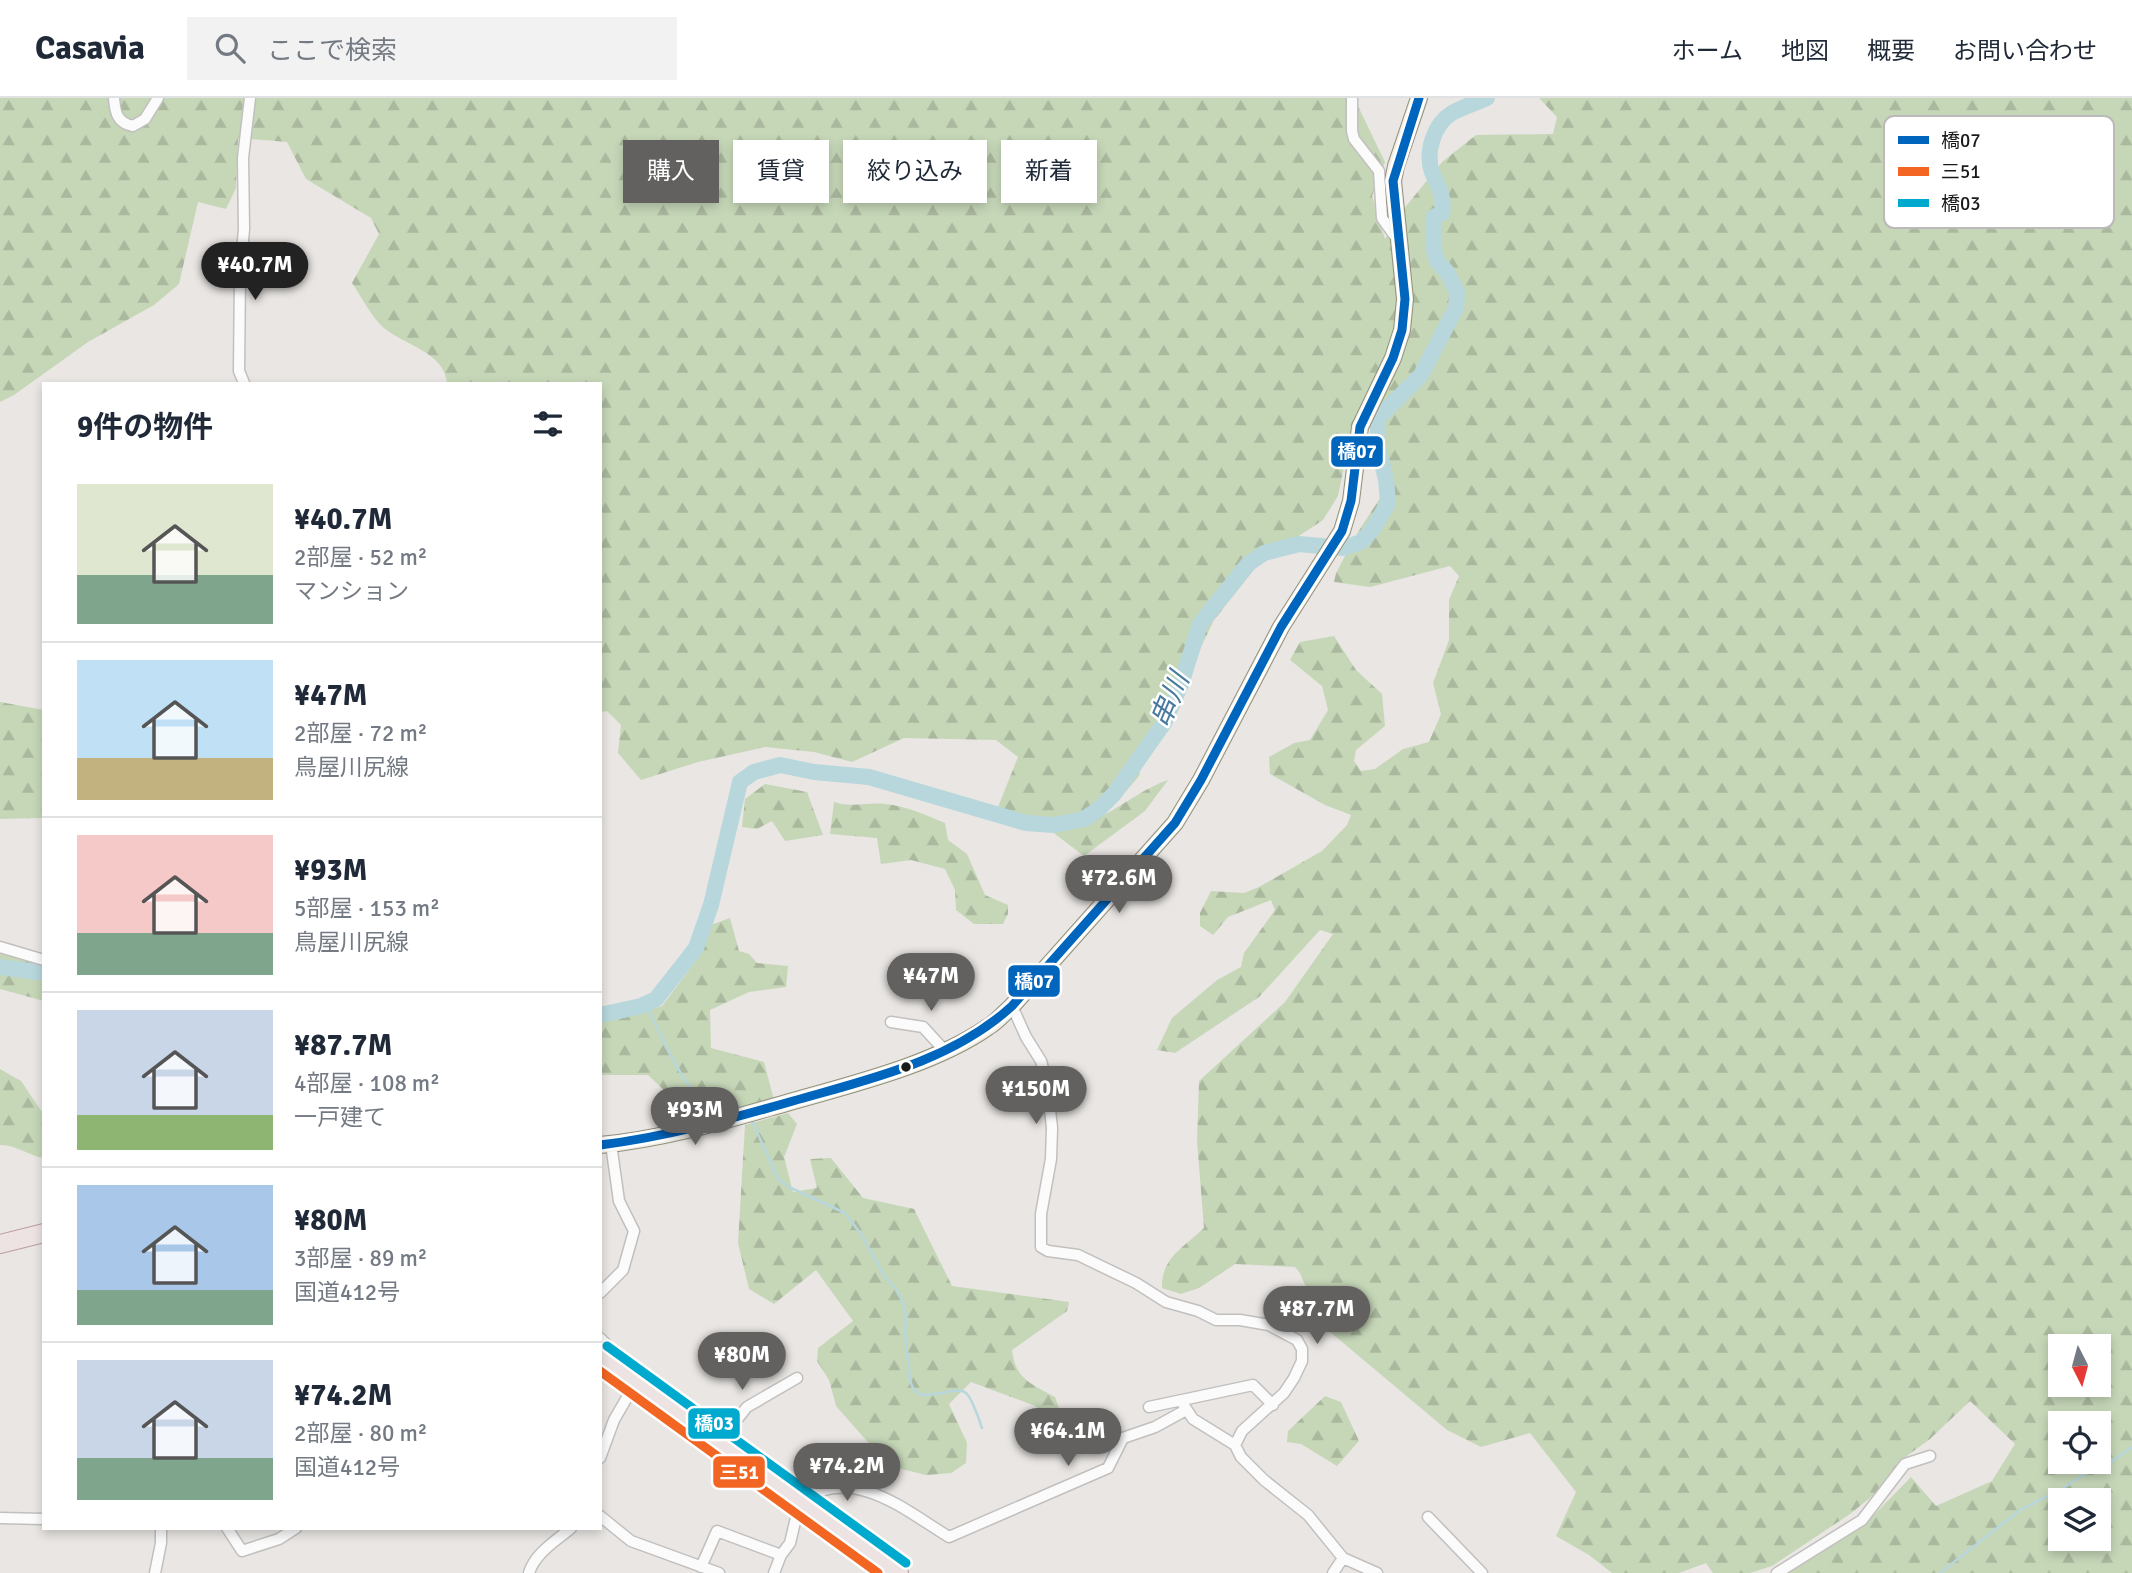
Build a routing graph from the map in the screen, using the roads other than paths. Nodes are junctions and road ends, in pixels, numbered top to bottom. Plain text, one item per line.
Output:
1 (114, 98) edge
2 (158, 98) edge
3 (250, 98) edge
4 (1352, 98) edge
5 (1419, 98) edge
6 (1398, 240) junction
7 (244, 382) edge
8 (0, 947) edge
9 (42, 959) edge
10 (1012, 1006) junction
11 (891, 1022) dead end
12 (944, 1051) junction
13 (606, 1145) edge
14 (42, 1234) edge
15 (0, 1244) edge
16 (602, 1291) edge
17 (602, 1356) edge
18 (797, 1378) dead end
19 (636, 1382) junction
20 (1184, 1405) junction
21 (1273, 1405) junction
22 (1149, 1407) dead end
23 (719, 1442) junction
24 (1234, 1445) junction
25 (602, 1453) edge
26 (1930, 1456) dead end
27 (800, 1501) junction
28 (1428, 1517) dead end
29 (0, 1518) edge
30 (602, 1518) edge
31 (42, 1519) edge
32 (161, 1530) edge
33 (229, 1530) edge
34 (293, 1530) edge
35 (569, 1530) edge
36 (781, 1555) junction
37 (1343, 1558) junction
38 (701, 1567) junction
39 (155, 1573) edge
40 (529, 1573) edge
41 (719, 1573) edge
42 (774, 1573) edge
43 (899, 1573) edge
44 (1333, 1573) edge
45 (1377, 1573) edge
46 (1482, 1573) edge
47 (1777, 1573) edge

1 - 2 street
3 - 7 street
4 - 6 street
5 - 6 main road
6 - 10 main road
8 - 9 street
10 - 12 main road
10 - 21 street
11 - 12 street
12 - 13 main road
13 - 16 street
14 - 15 highway
17 - 19 highway
18 - 23 street
19 - 23 highway
19 - 25 street
20 - 21 street
20 - 22 street
20 - 24 street
20 - 27 street
21 - 24 street
23 - 27 highway
24 - 37 street
26 - 47 street
27 - 36 street
27 - 43 highway
28 - 46 street
29 - 31 street
30 - 38 street
32 - 39 street
33 - 34 street
35 - 40 street
36 - 38 street
36 - 42 street
37 - 44 street
37 - 45 street
38 - 41 street

